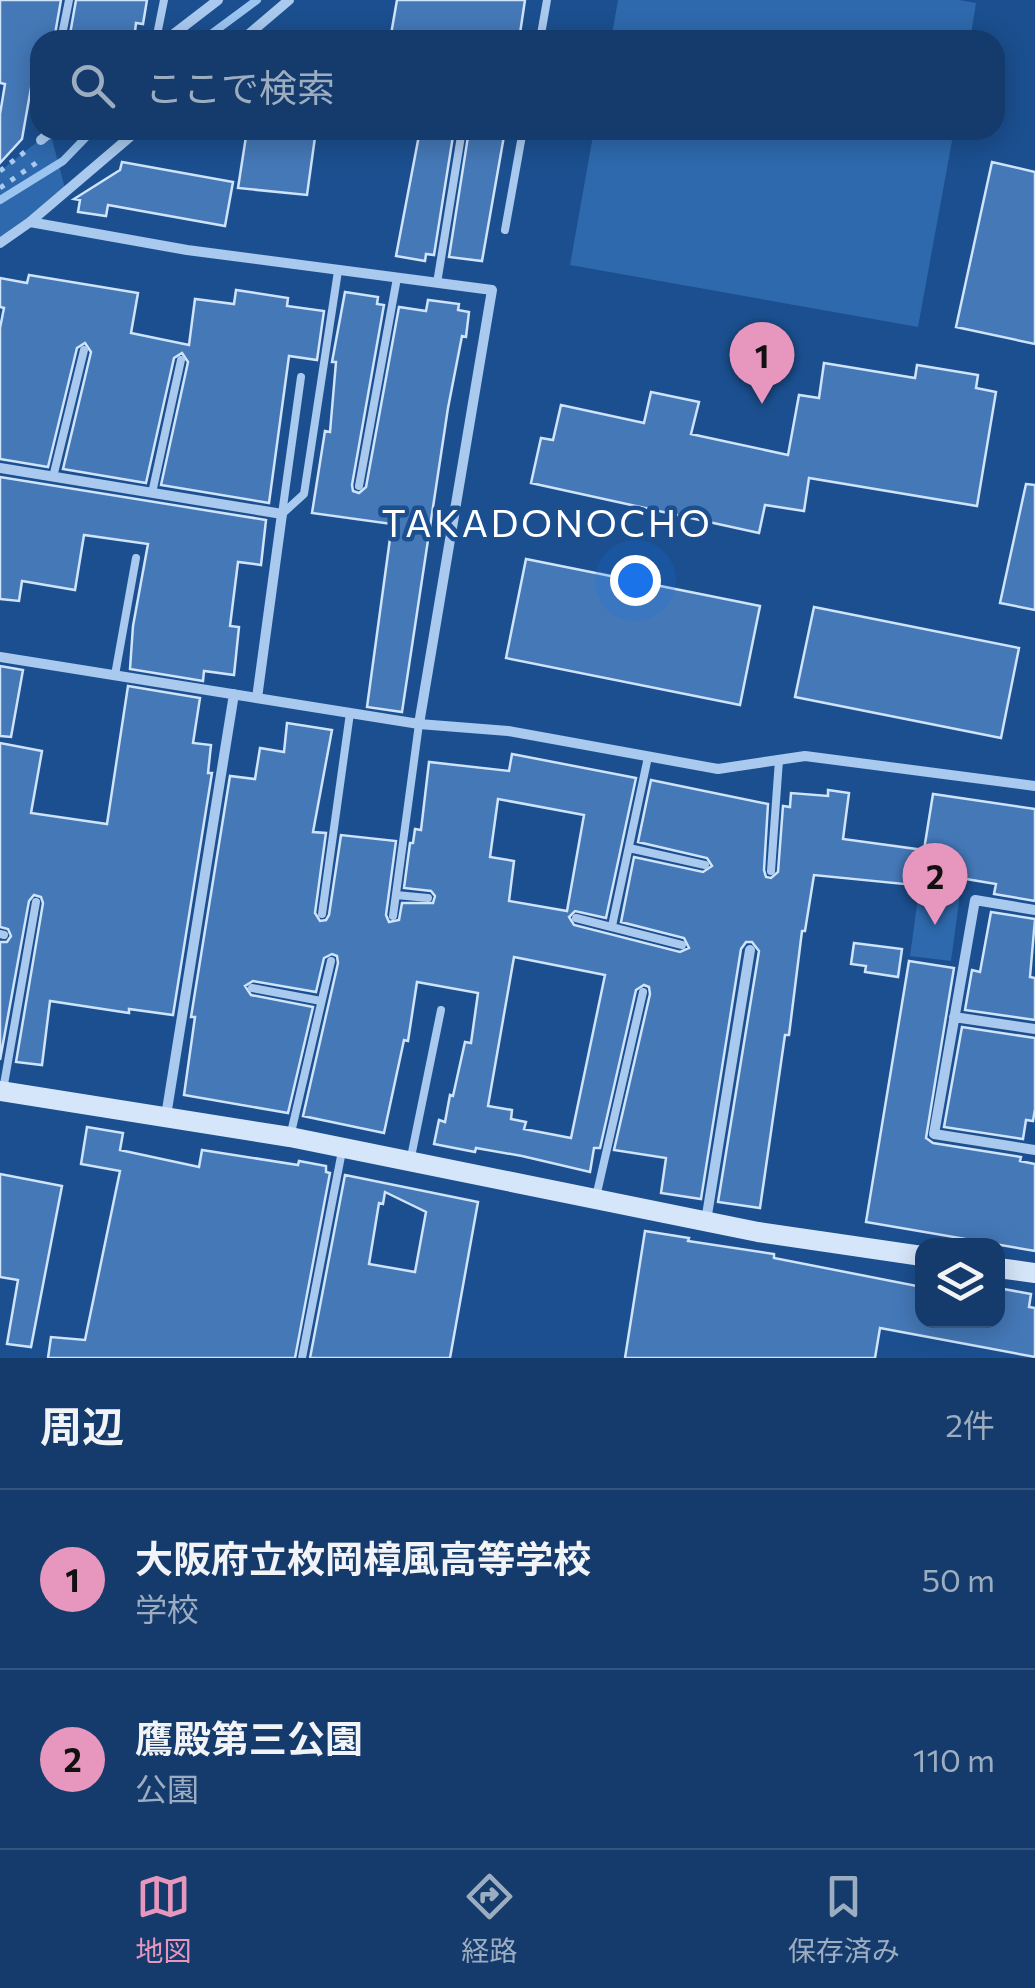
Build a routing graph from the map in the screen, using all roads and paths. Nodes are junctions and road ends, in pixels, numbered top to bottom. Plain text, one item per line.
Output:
1 (70, 0) edge
2 (164, 0) edge
3 (218, 0) edge
4 (289, 0) edge
5 (547, 0) edge
6 (63, 30) edge
7 (158, 30) edge
8 (179, 30) edge
9 (254, 30) edge
10 (542, 30) edge
11 (36, 140) edge
12 (41, 140) edge
13 (126, 140) edge
14 (460, 140) edge
15 (521, 140) edge
16 (0, 171) edge
17 (0, 188) edge
18 (30, 222) junction
19 (505, 230) dead end
20 (0, 243) edge
21 (338, 271) junction
22 (397, 278) junction
23 (437, 283) junction
24 (84, 350) dead end
25 (181, 360) dead end
26 (301, 377) dead end
27 (0, 468) edge
28 (53, 477) junction
29 (360, 486) dead end
30 (152, 493) junction
31 (282, 514) junction
32 (136, 558) dead end
33 (0, 657) edge
34 (115, 675) junction
35 (234, 694) junction
36 (257, 698) junction
37 (350, 713) junction
38 (419, 724) junction
39 (648, 756) junction
40 (779, 760) junction
41 (1035, 786) edge
42 (629, 848) junction
43 (705, 864) dead end
44 (771, 871) dead end
45 (396, 894) junction
46 (428, 898) dead end
47 (36, 902) dead end
48 (1035, 910) edge
49 (322, 914) dead end
50 (393, 916) dead end
51 (576, 918) dead end
52 (612, 926) junction
53 (682, 945) dead end
54 (750, 950) dead end
55 (331, 961) dead end
56 (252, 988) dead end
57 (643, 992) dead end
58 (321, 1001) junction
59 (441, 1010) dead end
60 (954, 1017) junction
61 (1035, 1029) edge
62 (1, 1092) edge
63 (166, 1116) junction
64 (290, 1136) junction
65 (342, 1148) junction
66 (1035, 1150) edge
67 (410, 1162) junction
68 (595, 1199) junction
69 (706, 1221) junction
70 (915, 1255) edge
71 (1005, 1269) edge
72 (1035, 1273) edge
73 (302, 1358) edge

1 - 6 lane
2 - 7 lane
3 - 8 street
4 - 9 street
5 - 10 lane
11 - 16 path
12 - 17 path
13 - 18 street
14 - 23 lane
15 - 19 lane
18 - 20 street
18 - 21 street
21 - 22 street
21 - 31 lane
22 - 23 street
22 - 29 lane
23 - 38 street
24 - 28 lane
25 - 30 lane
26 - 31 lane
27 - 28 street
28 - 30 street
30 - 31 street
31 - 36 street
32 - 34 lane
33 - 34 street
34 - 35 street
35 - 36 street
35 - 63 street
36 - 37 street
37 - 38 street
37 - 49 lane
38 - 39 street
38 - 45 lane
39 - 40 street
39 - 42 lane
40 - 41 street
40 - 44 lane
42 - 43 lane
42 - 52 lane
45 - 46 lane
45 - 50 lane
47 - 62 lane
48 - 60 street
51 - 52 lane
52 - 53 lane
54 - 69 street
55 - 58 lane
56 - 58 lane
57 - 68 lane
58 - 64 lane
59 - 67 lane
60 - 61 street
60 - 66 street
62 - 63 street
63 - 64 street
64 - 65 street
65 - 67 street
65 - 73 lane
67 - 68 street
68 - 69 street
69 - 70 street
71 - 72 street

